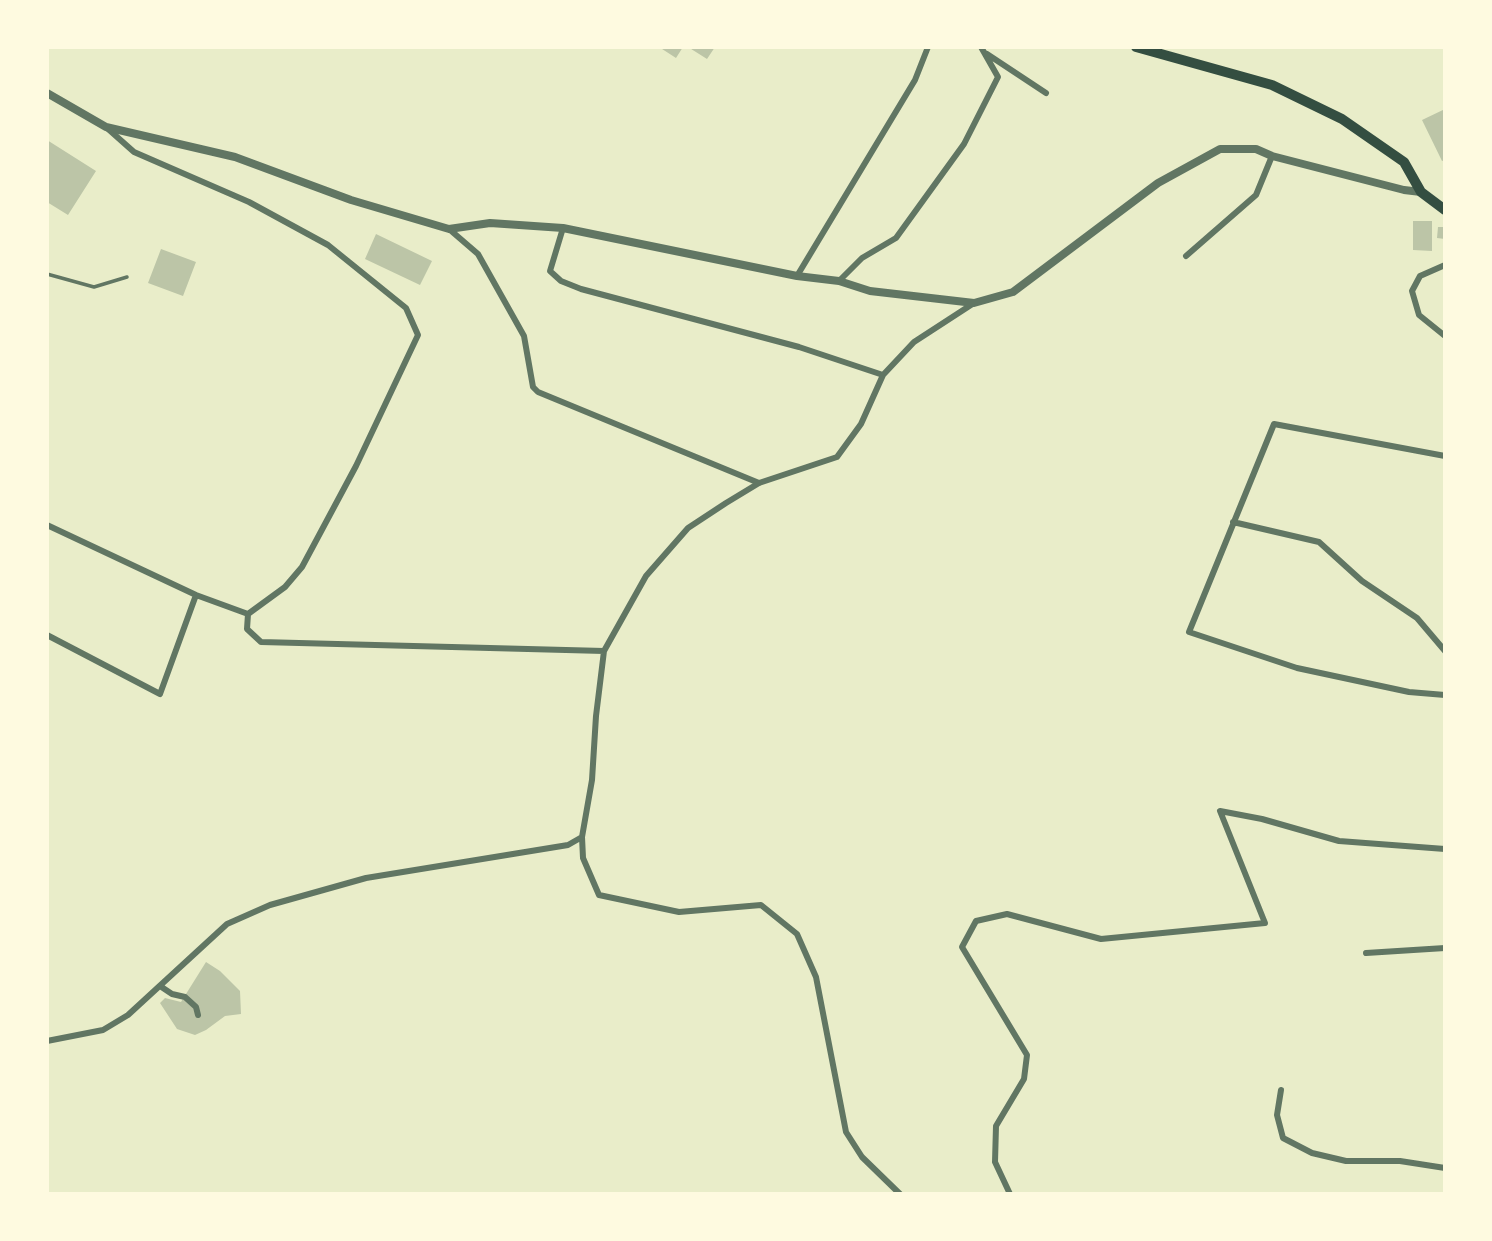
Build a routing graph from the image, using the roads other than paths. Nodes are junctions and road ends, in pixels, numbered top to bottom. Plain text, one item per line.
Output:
1 (929, 47) edge
2 (1136, 47) edge
3 (984, 50) edge
4 (47, 93) edge
5 (1046, 93) dead end
6 (106, 127) junction
7 (1272, 156) junction
8 (1420, 191) junction
9 (1445, 210) edge
10 (563, 228) junction
11 (449, 229) junction
12 (1186, 256) dead end
13 (1445, 265) edge
14 (47, 274) edge
15 (797, 276) junction
16 (127, 277) dead end
17 (839, 281) junction
18 (974, 303) junction
19 (1445, 335) edge
20 (883, 374) junction
21 (1445, 456) edge
22 (759, 483) junction
23 (1233, 522) junction
24 (47, 525) edge
25 (196, 595) junction
26 (248, 614) junction
27 (47, 635) edge
28 (1445, 651) edge
29 (604, 652) junction
30 (1445, 695) edge
31 (582, 837) junction
32 (1445, 849) edge
33 (1445, 948) edge
34 (1366, 953) dead end
35 (160, 986) junction
36 (198, 1014) dead end
37 (47, 1041) edge
38 (1281, 1090) dead end
39 (1445, 1168) edge
40 (900, 1194) edge
41 (1010, 1194) edge

1 - 15 street
2 - 8 main road
3 - 5 street
3 - 17 street
4 - 6 street
6 - 11 street
6 - 26 street
7 - 8 street
7 - 12 street
7 - 18 street
8 - 9 main road
10 - 11 street
10 - 15 street
10 - 20 street
11 - 22 street
13 - 19 street
14 - 16 lane
15 - 17 street
17 - 18 street
18 - 20 street
20 - 22 street
21 - 23 street
22 - 29 street
23 - 28 street
23 - 30 street
24 - 25 street
25 - 26 street
25 - 27 street
26 - 29 street
29 - 31 street
31 - 35 street
31 - 40 street
32 - 41 street
33 - 34 street
35 - 36 street
35 - 37 street
38 - 39 street

